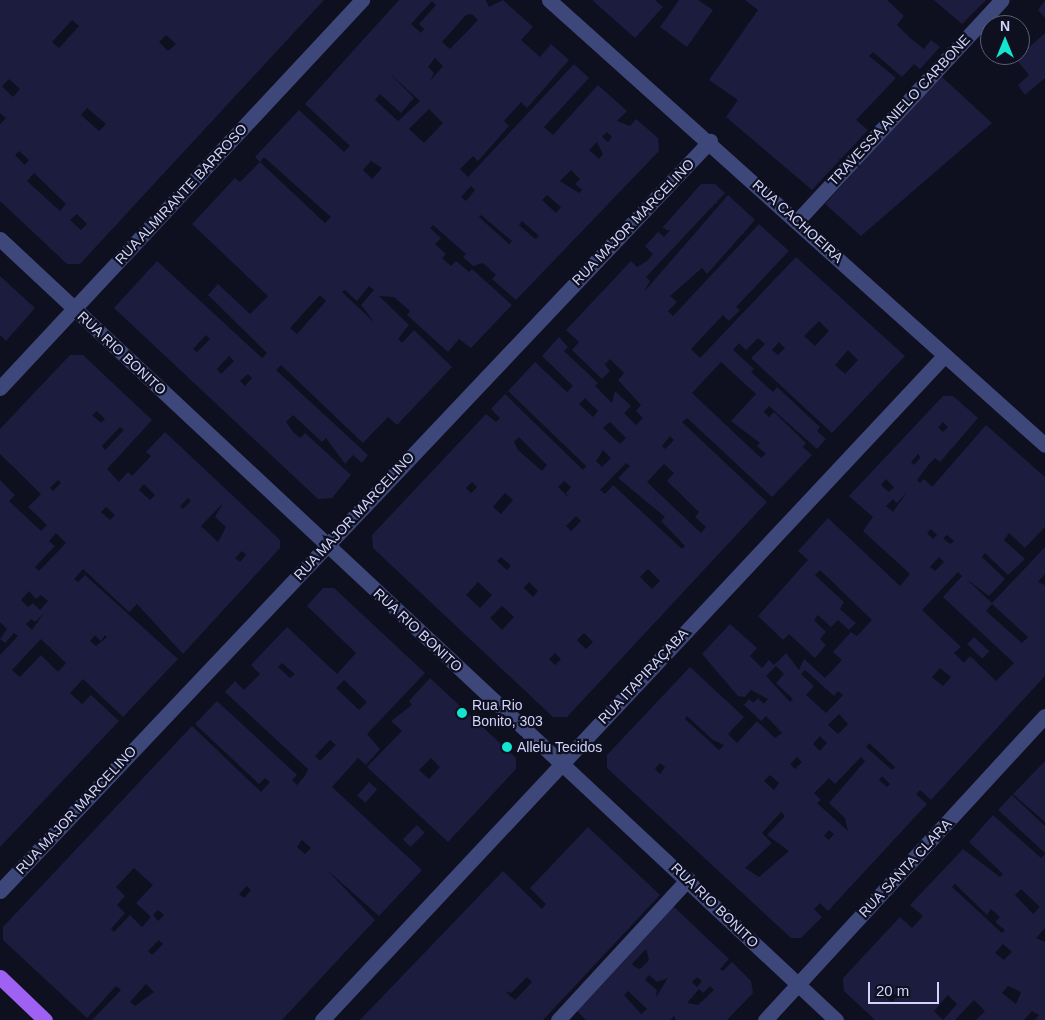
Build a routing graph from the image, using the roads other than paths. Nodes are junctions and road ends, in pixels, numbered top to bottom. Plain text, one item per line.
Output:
1 (362, 0) edge
2 (549, 0) edge
3 (1002, 0) edge
4 (710, 141) junction
5 (797, 221) junction
6 (0, 239) edge
7 (74, 308) junction
8 (946, 355) junction
9 (0, 388) edge
10 (1045, 445) edge
11 (327, 544) junction
12 (1045, 716) edge
13 (562, 764) junction
14 (688, 879) junction
15 (0, 892) edge
16 (0, 978) edge
17 (797, 984) junction
18 (45, 1020) edge
19 (322, 1020) edge
20 (558, 1020) edge
21 (765, 1020) edge
22 (836, 1020) edge

1 - 7 street, RUA ALMIRANTE BARROSO
2 - 4 street, RUA CACHOEIRA
3 - 5 street, TRAVESSA ANIELO CARBONE
4 - 5 street, RUA CACHOEIRA
4 - 11 street, RUA MAJOR MARCELINO
5 - 8 street, RUA CACHOEIRA
6 - 7 street, RUA RIO BONITO
7 - 9 street, RUA ALMIRANTE BARROSO
7 - 11 street, RUA RIO BONITO
8 - 10 street, RUA CACHOEIRA
8 - 13 street, RUA ITAPIRAÇABA
11 - 13 street, RUA RIO BONITO
11 - 15 street, RUA MAJOR MARCELINO
12 - 17 street, RUA SANTA CLARA
13 - 14 street, RUA RIO BONITO
13 - 19 street, RUA ITAPIRAÇABA
14 - 17 street, RUA RIO BONITO
14 - 20 street
16 - 18 main road
17 - 21 street, RUA SANTA CLARA
17 - 22 street, RUA RIO BONITO

